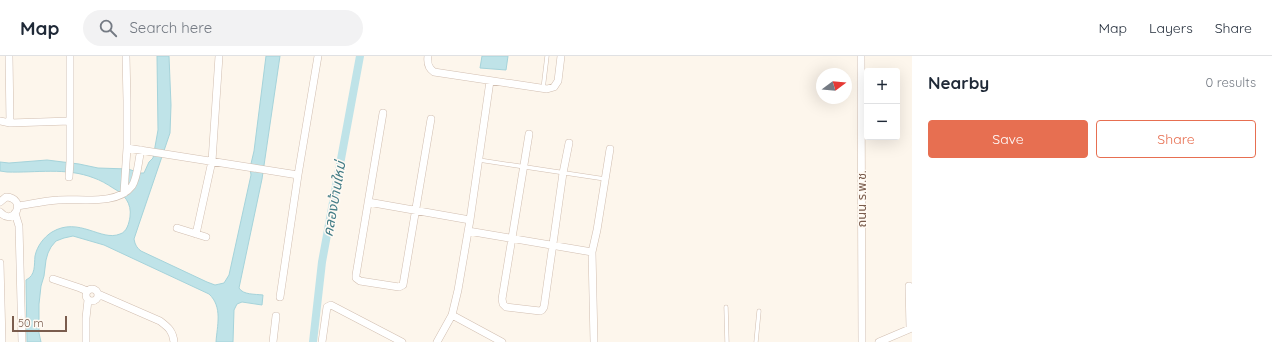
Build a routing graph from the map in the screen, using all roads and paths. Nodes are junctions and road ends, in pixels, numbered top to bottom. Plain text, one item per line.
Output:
1 (10, 56) edge
2 (70, 56) edge
3 (126, 56) edge
4 (219, 56) edge
5 (318, 56) edge
6 (428, 56) edge
7 (547, 56) edge
8 (561, 56) edge
9 (861, 56) edge
10 (490, 81) junction
11 (543, 89) junction
12 (383, 113) dead end
13 (431, 119) dead end
14 (0, 121) edge
15 (70, 121) junction
16 (10, 123) junction
17 (529, 134) dead end
18 (569, 143) dead end
19 (127, 148) junction
20 (610, 149) dead end
21 (141, 150) junction
22 (479, 160) junction
23 (212, 161) junction
24 (523, 167) junction
25 (563, 172) junction
26 (298, 175) junction
27 (69, 177) dead end
28 (605, 179) junction
29 (124, 193) junction
30 (0, 202) edge
31 (368, 202) junction
32 (18, 206) junction
33 (416, 211) junction
34 (15, 213) junction
35 (0, 214) edge
36 (470, 220) junction
37 (177, 228) dead end
38 (468, 231) junction
39 (196, 234) junction
40 (206, 237) dead end
41 (512, 239) junction
42 (552, 245) junction
43 (592, 252) junction
44 (0, 263) edge
45 (53, 279) dead end
46 (909, 286) dead end
47 (87, 291) junction
48 (98, 294) junction
49 (280, 297) dead end
50 (88, 300) junction
51 (726, 307) dead end
52 (759, 312) dead end
53 (452, 315) junction
54 (276, 316) dead end
55 (911, 328) edge
56 (2, 342) edge
57 (22, 342) edge
58 (86, 342) edge
59 (174, 342) edge
60 (273, 342) edge
61 (322, 342) edge
62 (402, 342) edge
63 (437, 342) edge
64 (502, 342) edge
65 (594, 342) edge
66 (727, 342) edge
67 (756, 342) edge
68 (862, 342) edge
69 (879, 342) edge

1 - 16 street
2 - 15 street
3 - 19 street
4 - 23 street
5 - 26 street
6 - 10 street
7 - 11 lane
8 - 11 street
9 - 68 street, ถนน ร.พ.ช.
10 - 11 street
10 - 22 street
12 - 31 street
13 - 33 street
14 - 16 street
15 - 16 street
15 - 27 street
17 - 24 street
18 - 25 street
19 - 21 street
19 - 29 street
20 - 28 street
21 - 23 street
21 - 29 street
22 - 24 lane
22 - 36 street
23 - 26 street
23 - 39 street
24 - 25 lane
24 - 41 street
25 - 28 lane
25 - 42 street
26 - 49 street
28 - 43 street
29 - 32 street
30 - 32 street
31 - 33 street
31 - 33 street
32 - 34 street
33 - 36 street
34 - 35 street
34 - 57 street
36 - 38 street
37 - 39 street
38 - 41 street
38 - 53 street
39 - 40 street
41 - 42 street
41 - 42 street
42 - 43 street
43 - 65 street
44 - 56 street
45 - 47 street
46 - 55 street
47 - 48 street
47 - 50 street
48 - 50 street
48 - 59 street
50 - 58 street
51 - 66 lane
52 - 67 lane
53 - 63 street
53 - 64 street
54 - 60 street
55 - 69 street
61 - 62 street

